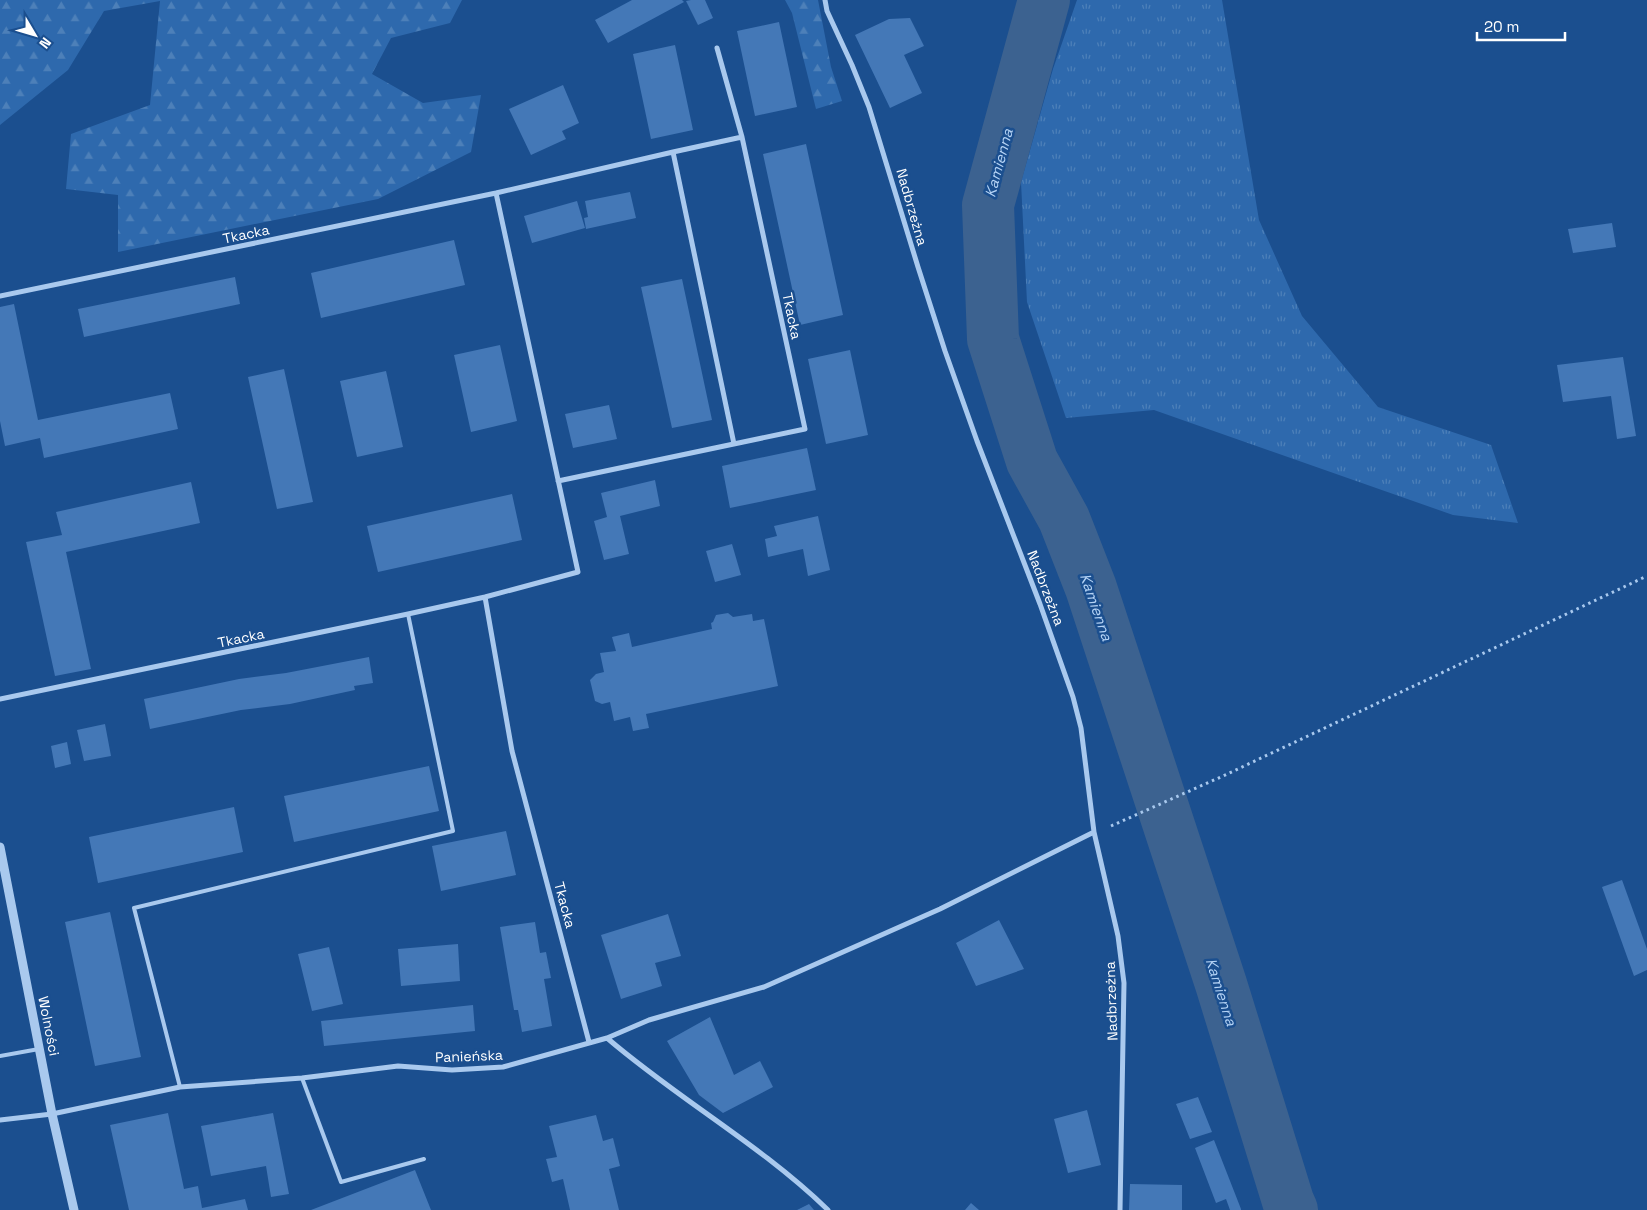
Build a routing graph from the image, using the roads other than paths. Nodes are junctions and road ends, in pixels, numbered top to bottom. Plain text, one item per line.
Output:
1 (825, 0) edge
2 (717, 48) dead end
3 (742, 137) junction
4 (673, 152) junction
5 (496, 193) junction
6 (0, 296) edge
7 (734, 444) junction
8 (558, 480) junction
9 (485, 597) junction
10 (408, 614) junction
11 (0, 699) edge
12 (1094, 832) junction
13 (0, 847) edge
14 (607, 1038) junction
15 (589, 1042) junction
16 (39, 1049) junction
17 (0, 1056) edge
18 (302, 1078) junction
19 (180, 1088) junction
20 (52, 1114) junction
21 (0, 1120) edge
22 (424, 1160) dead end
23 (74, 1210) edge
24 (828, 1210) edge
25 (1120, 1210) edge

1 - 12 street, Nadbrzeżna
2 - 3 street, Tkacka
3 - 4 street, Tkacka
3 - 7 street, Tkacka
4 - 5 street, Tkacka
4 - 7 street
5 - 6 street, Tkacka
5 - 8 street, Tkacka
7 - 8 street, Tkacka
8 - 9 street, Tkacka
9 - 10 street, Tkacka
9 - 15 street, Tkacka
10 - 11 street, Tkacka
10 - 19 lane
12 - 14 street, Panieńska
12 - 25 street, Nadbrzeżna
13 - 16 street, Wolności
14 - 15 street, Panieńska
14 - 24 street
15 - 18 street, Panieńska
16 - 17 lane
16 - 20 street, Wolności
18 - 19 street, Panieńska
18 - 22 lane
19 - 20 street, Panieńska
20 - 21 street, Panieńska
20 - 23 street, Wolności

